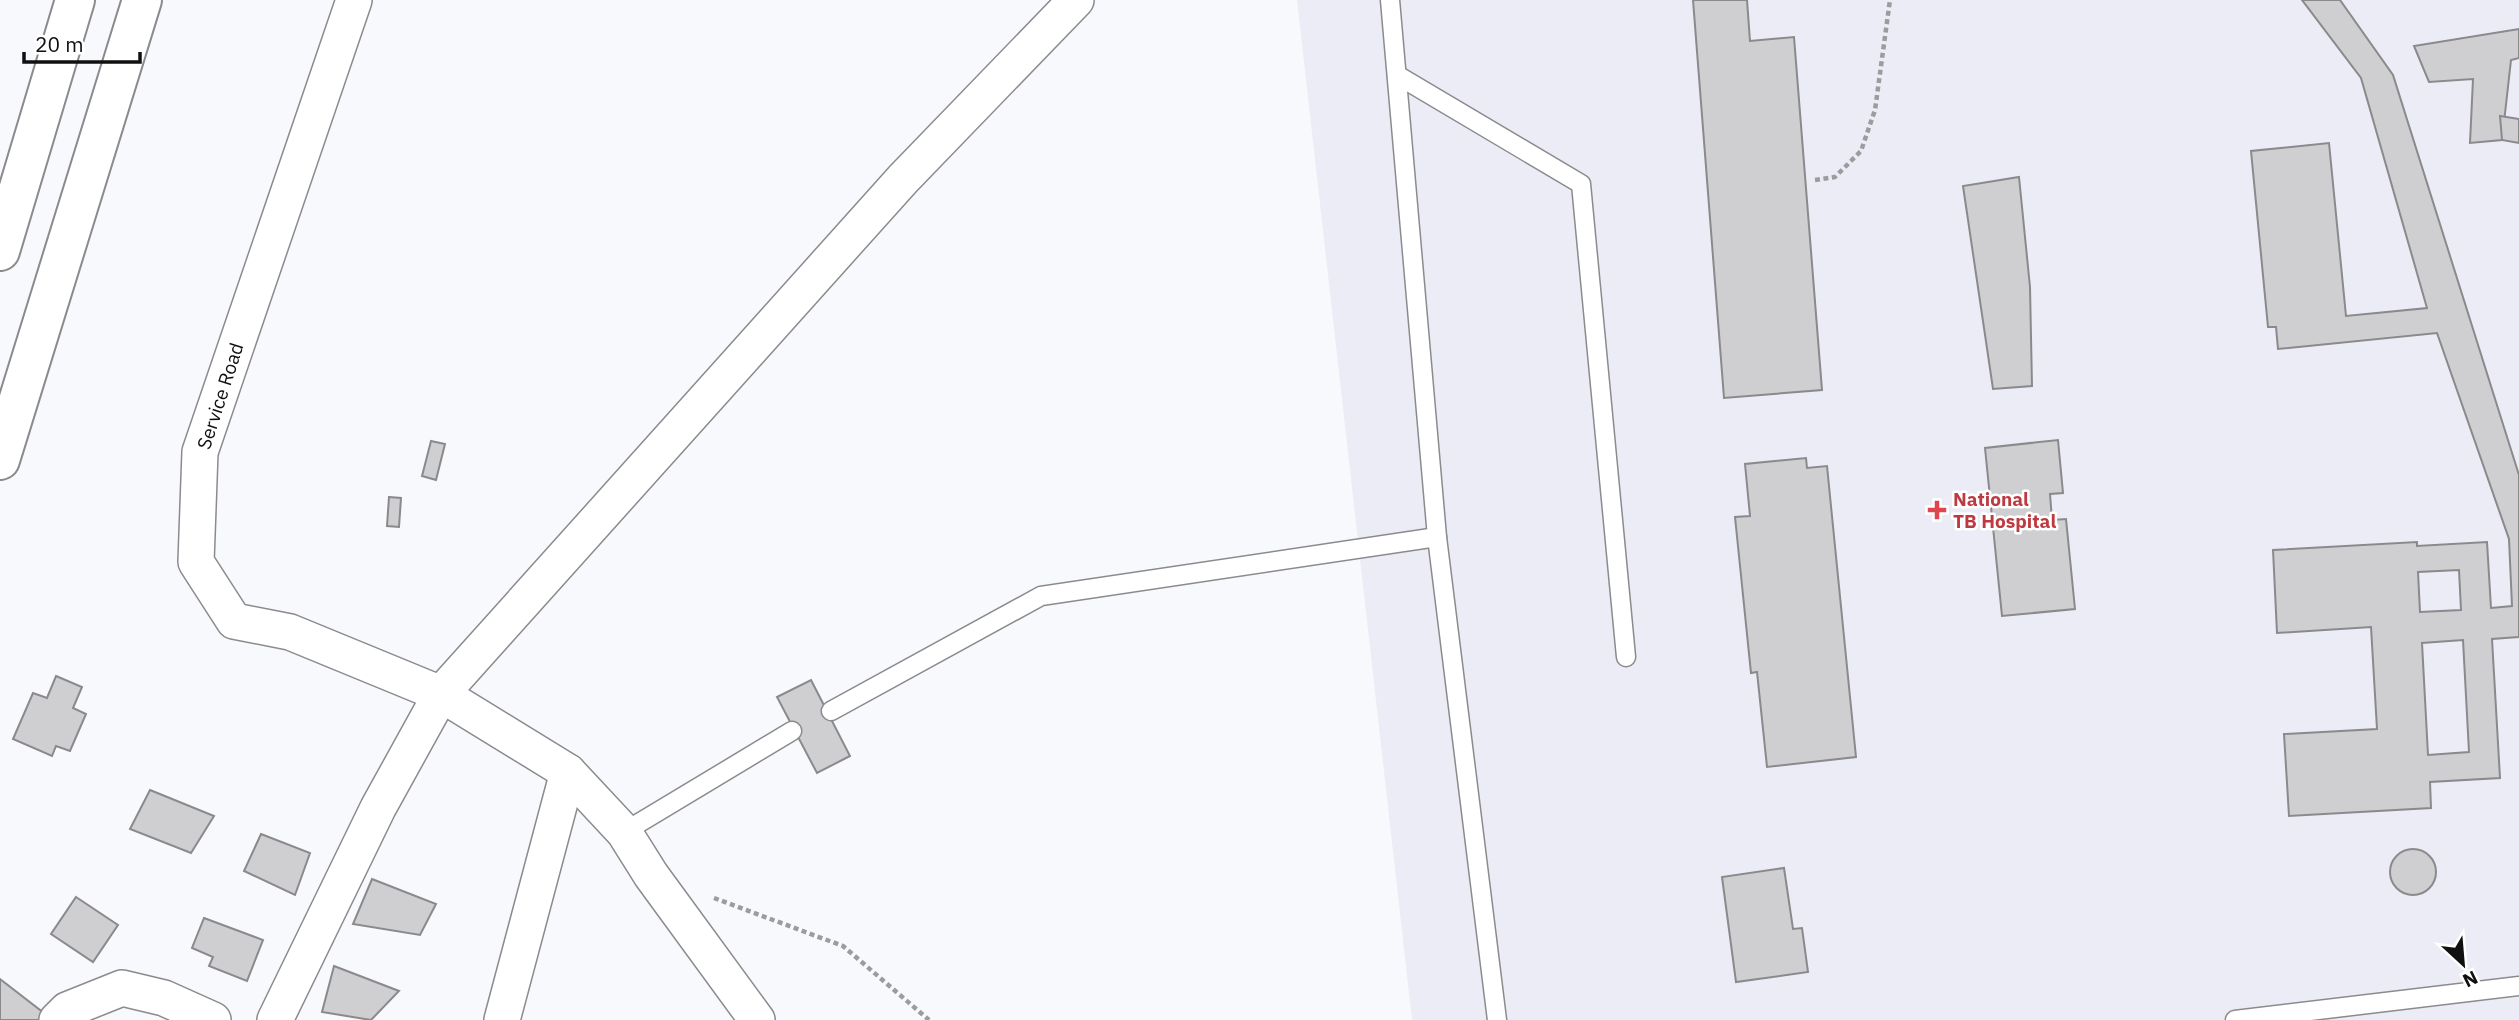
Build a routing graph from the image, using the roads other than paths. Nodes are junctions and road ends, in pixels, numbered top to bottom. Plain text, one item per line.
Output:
1 (75, 0) edge
2 (142, 0) edge
3 (354, 0) edge
4 (1076, 0) edge
5 (1390, 0) edge
6 (1397, 75) junction
7 (0, 251) edge
8 (0, 460) edge
9 (1437, 537) junction
10 (1626, 657) dead end
11 (441, 694) junction
12 (831, 711) dead end
13 (792, 732) dead end
14 (568, 772) junction
15 (624, 832) junction
16 (2519, 986) edge
17 (57, 1020) edge
18 (212, 1020) edge
19 (275, 1020) edge
20 (502, 1020) edge
21 (757, 1020) edge
22 (1497, 1020) edge
23 (2235, 1020) edge

1 - 7 highway
2 - 8 highway
3 - 11 street, Service Road
4 - 11 street
5 - 6 lane
6 - 9 lane
6 - 10 lane
9 - 12 lane
9 - 22 lane
11 - 14 street, Service Road
11 - 19 street
13 - 15 lane
14 - 15 street, Service Road
14 - 20 street
15 - 21 street, Service Road
16 - 23 lane
17 - 18 street

